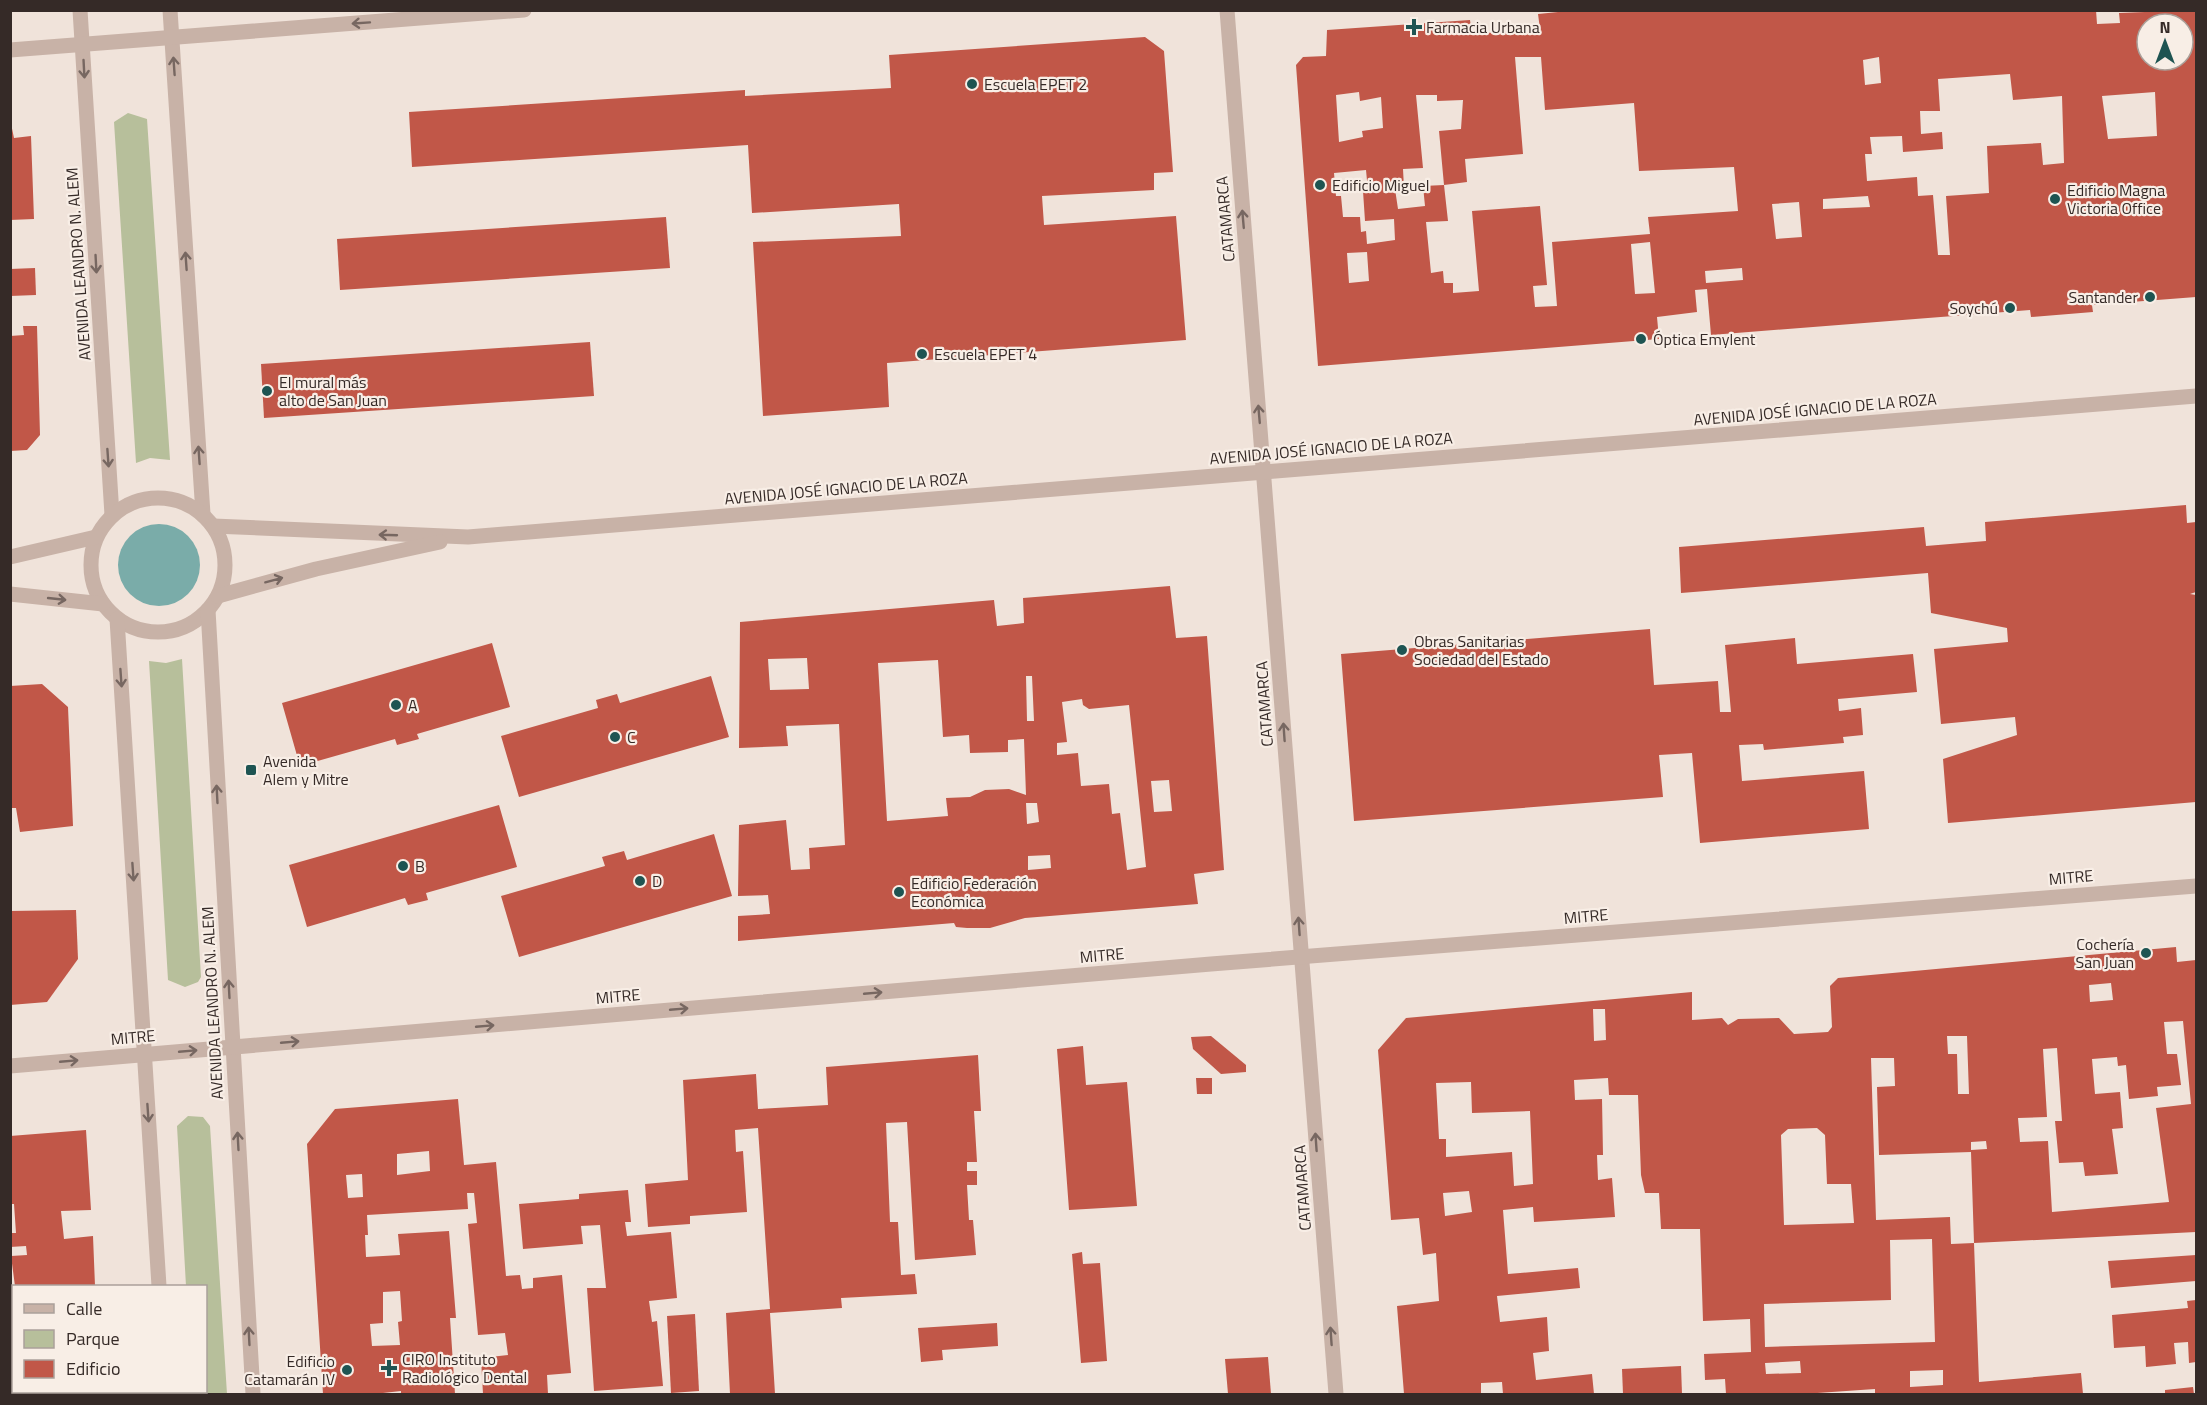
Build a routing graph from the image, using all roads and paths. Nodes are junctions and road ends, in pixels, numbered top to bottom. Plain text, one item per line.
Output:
1 (80, 10) edge
2 (170, 10) edge
3 (524, 10) edge
4 (1227, 10) edge
5 (172, 38) junction
6 (82, 44) junction
7 (10, 50) edge
8 (2196, 396) edge
9 (1264, 472) junction
10 (203, 514) junction
11 (112, 515) junction
12 (213, 526) junction
13 (96, 537) junction
14 (468, 537) junction
15 (10, 557) edge
16 (10, 594) edge
17 (218, 596) junction
18 (103, 604) junction
19 (208, 610) junction
20 (117, 619) junction
21 (2196, 886) edge
22 (1301, 956) junction
23 (232, 1047) junction
24 (145, 1054) junction
25 (10, 1066) edge
26 (159, 1285) edge
27 (253, 1395) edge
28 (1336, 1395) edge

1 - 6 street, AVENIDA LEANDRO N. ALEM
2 - 5 street
3 -> 5 street
9 -> 4 street, CATAMARCA
5 - 6 street
10 -> 5 street
6 - 7 street
6 -> 11 street, AVENIDA LEANDRO N. ALEM
8 - 9 street, AVENIDA JOSÉ IGNACIO DE LA ROZA
9 - 14 street, AVENIDA JOSÉ IGNACIO DE LA ROZA
22 -> 9 street, CATAMARCA
10 - 11 street
10 - 12 street
11 - 13 street
14 -> 12 street, AVENIDA JOSÉ IGNACIO DE LA ROZA
12 - 17 street
13 - 15 street
13 - 18 street
17 -> 14 street, AVENIDA JOSÉ IGNACIO DE LA ROZA
16 -> 18 street
17 - 19 street
18 - 20 street
19 - 20 street
23 -> 19 street, AVENIDA LEANDRO N. ALEM
20 -> 24 street
21 - 22 street, MITRE
23 -> 22 street, MITRE
28 -> 22 street, CATAMARCA
24 -> 23 street, MITRE
27 -> 23 street, AVENIDA LEANDRO N. ALEM
25 -> 24 street, MITRE
24 -> 26 street

